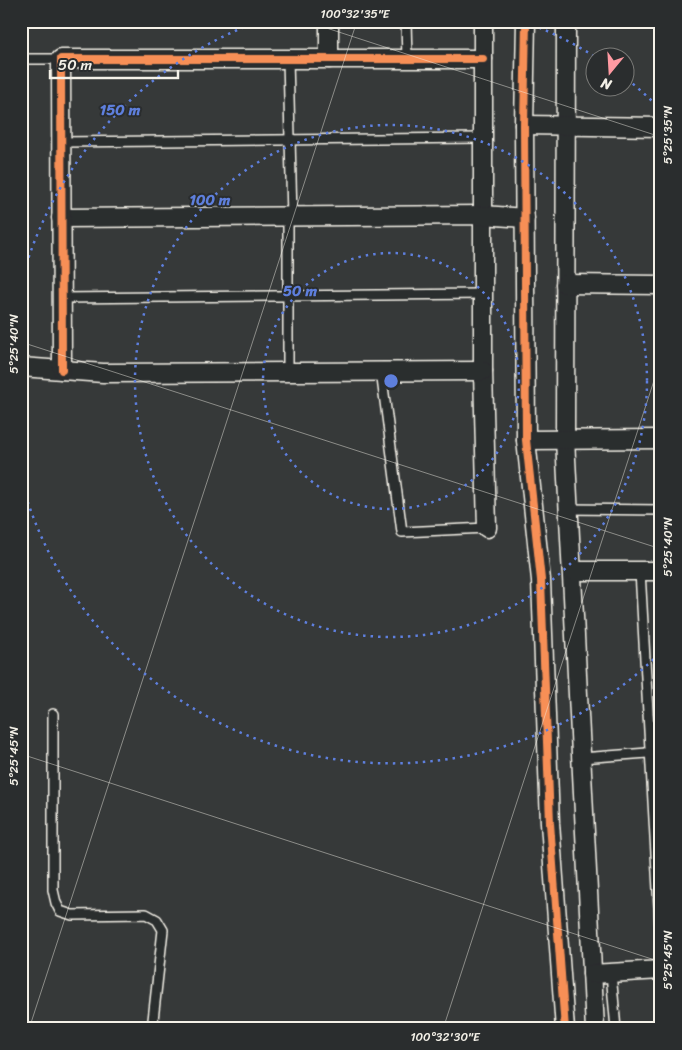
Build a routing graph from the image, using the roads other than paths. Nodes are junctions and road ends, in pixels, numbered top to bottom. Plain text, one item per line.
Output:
1 (329, 21) edge
2 (406, 21) edge
3 (483, 21) edge
4 (526, 21) edge
5 (566, 21) edge
6 (21, 59) edge
7 (61, 59) junction
8 (288, 59) junction
9 (329, 59) junction
10 (407, 59) junction
11 (483, 59) junction
12 (524, 126) junction
13 (566, 126) junction
14 (661, 127) edge
15 (483, 138) junction
16 (290, 140) junction
17 (61, 142) junction
18 (483, 215) junction
19 (290, 217) junction
20 (61, 218) junction
21 (525, 218) junction
22 (566, 284) junction
23 (661, 285) edge
24 (483, 294) junction
25 (288, 296) junction
26 (62, 298) junction
27 (21, 367) edge
28 (62, 370) junction
29 (483, 371) junction
30 (288, 372) junction
31 (381, 372) junction
32 (565, 439) junction
33 (661, 439) edge
34 (526, 440) junction
35 (568, 509) junction
36 (661, 510) edge
37 (487, 528) joint
38 (572, 571) junction
39 (640, 571) junction
40 (661, 571) edge
41 (53, 714) dead end
42 (650, 752) junction
43 (661, 752) edge
44 (581, 758) junction
45 (661, 943) edge
46 (661, 970) edge
47 (611, 973) junction
48 (592, 974) junction
49 (152, 1029) edge
50 (565, 1029) edge
51 (595, 1029) edge
52 (616, 1029) edge

1 - 9 street
2 - 10 lane
3 - 11 street
4 - 12 street
5 - 13 street
6 - 7 lane
7 - 8 street
7 - 17 street
8 - 9 street
8 - 16 lane
9 - 10 street
10 - 11 street
11 - 15 street
12 - 13 street
12 - 21 street
13 - 14 street
13 - 22 street
15 - 16 lane
15 - 18 street
16 - 17 lane
16 - 19 lane
17 - 20 street
18 - 19 street
18 - 21 street
18 - 24 street
19 - 20 street
19 - 25 lane
20 - 26 street
21 - 34 street
22 - 23 street
22 - 32 street
24 - 25 lane
24 - 29 street
25 - 26 lane
25 - 30 lane
26 - 28 street
27 - 28 street
28 - 30 street
29 - 31 street
29 - 37 street
30 - 31 street
31 - 37 lane
32 - 33 street
32 - 34 street
32 - 35 street
34 - 50 street
35 - 36 lane
35 - 38 street
38 - 39 street
38 - 44 street
39 - 40 street
39 - 42 lane
41 - 49 lane
42 - 43 lane
42 - 44 lane
42 - 45 lane
44 - 48 street
46 - 47 street
47 - 48 street
47 - 52 lane
48 - 51 street

